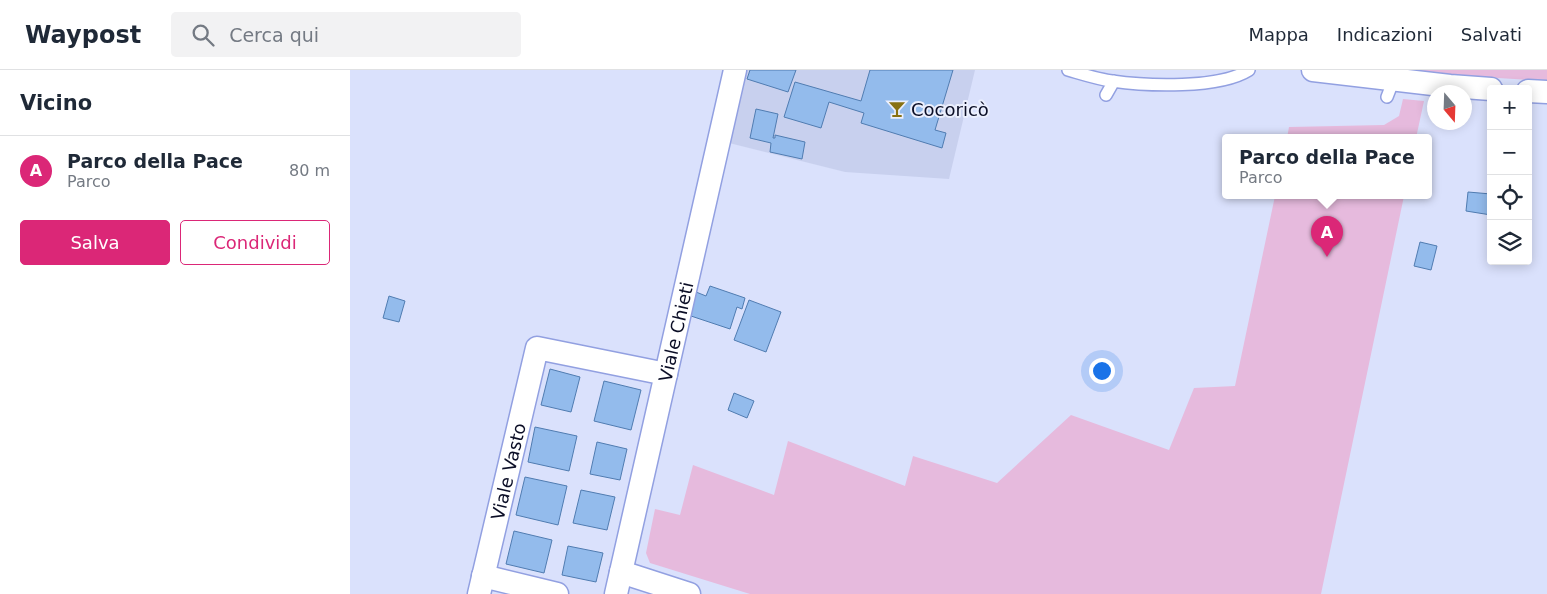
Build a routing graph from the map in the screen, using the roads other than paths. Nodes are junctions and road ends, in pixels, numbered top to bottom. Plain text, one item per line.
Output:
1 (735, 70) edge
2 (1068, 70) edge
3 (1249, 70) edge
4 (1313, 70) edge
5 (1114, 82) junction
6 (1487, 89) edge
7 (1532, 91) edge
8 (1547, 92) edge
9 (1106, 95) dead end
10 (666, 374) junction
11 (619, 583) edge
12 (481, 585) edge
13 (557, 594) edge
14 (689, 594) edge

1 - 10 street, Viale Chieti
2 - 5 lane
3 - 5 lane
4 - 6 street
5 - 9 lane
7 - 8 street
10 - 11 street, Viale Chieti
10 - 12 street, Viale Vasto
11 - 14 street
12 - 13 street

